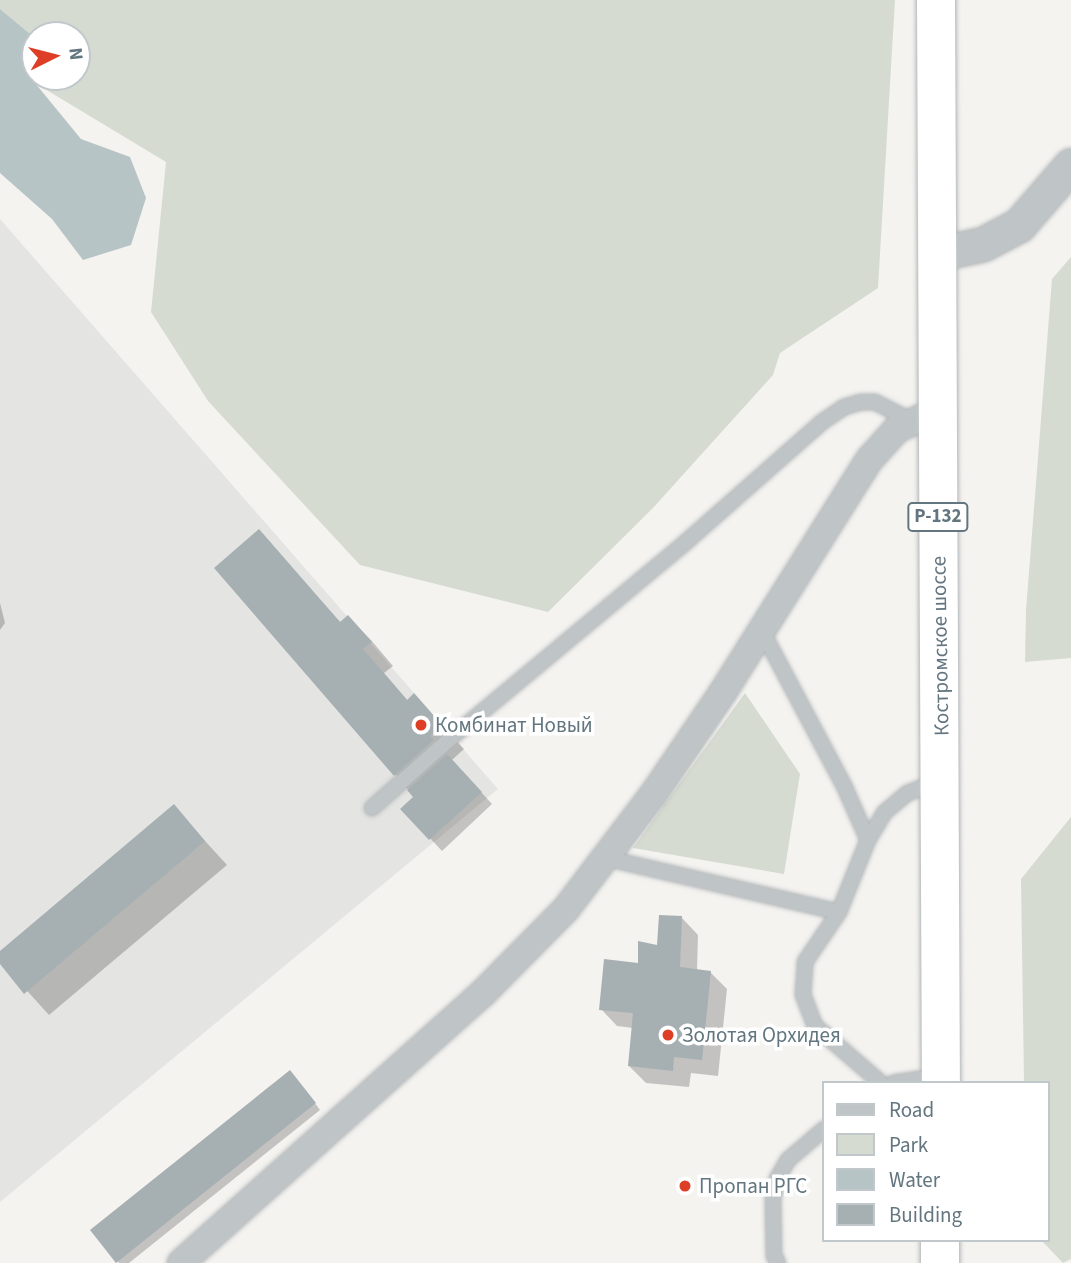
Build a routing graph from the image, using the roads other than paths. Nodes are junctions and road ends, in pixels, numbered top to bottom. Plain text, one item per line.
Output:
1 (936, 0) edge
2 (1071, 165) edge
3 (936, 254) junction
4 (925, 416) junction
5 (762, 631) junction
6 (941, 780) junction
7 (372, 808) dead end
8 (868, 840) junction
9 (605, 858) junction
10 (839, 912) junction
11 (941, 1079) edge
12 (879, 1081) edge
13 (917, 1081) edge
14 (822, 1131) edge
15 (940, 1242) edge
16 (181, 1263) edge
17 (778, 1263) edge
18 (940, 1263) edge

1 - 3 highway, Костромское шоссе / Р-132
2 - 3 street
3 - 4 highway, Костромское шоссе / Р-132
4 - 5 street
4 - 6 highway, Костромское шоссе / Р-132
4 - 7 lane
5 - 8 lane
5 - 9 street
6 - 8 lane
6 - 11 highway, Костромское шоссе / Р-132
8 - 10 lane
9 - 10 lane
9 - 16 street
10 - 12 lane
11 - 13 lane
14 - 17 lane
15 - 18 highway

